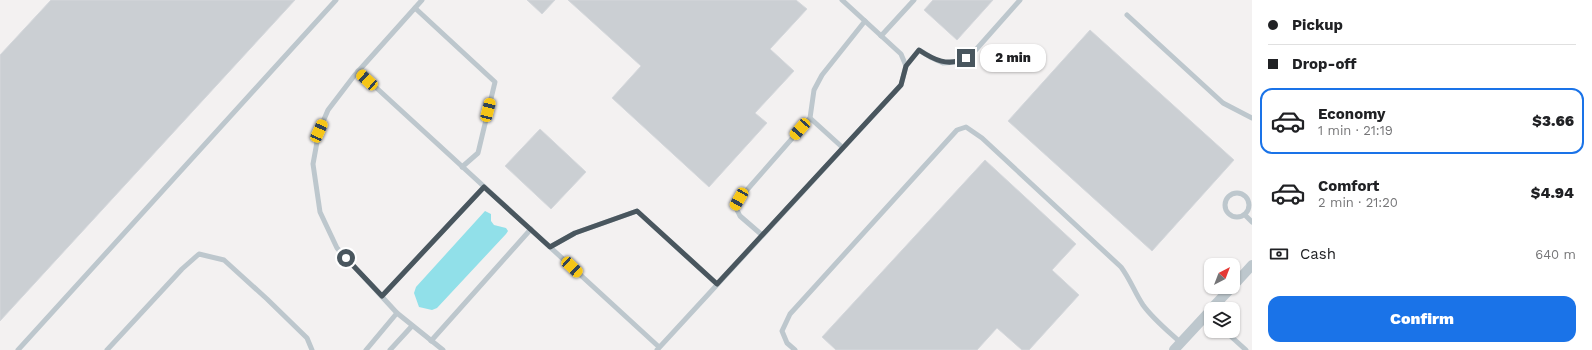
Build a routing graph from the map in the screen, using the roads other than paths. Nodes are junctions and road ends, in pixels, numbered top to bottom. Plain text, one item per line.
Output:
1 (336, 0) edge
2 (422, 0) edge
3 (842, 0) edge
4 (914, 0) edge
5 (1020, 0) edge
6 (415, 8) junction
7 (1127, 15) dead end
8 (865, 21) junction
9 (881, 36) junction
10 (906, 66) junction
11 (358, 71) junction
12 (810, 118) junction
13 (1252, 118) edge
14 (842, 147) junction
15 (462, 167) junction
16 (484, 187) junction
17 (1245, 215) junction
18 (1252, 222) edge
19 (531, 229) junction
20 (762, 235) junction
21 (550, 247) junction
22 (1252, 265) edge
23 (1240, 278) edge
24 (717, 284) junction
25 (1225, 294) edge
26 (382, 296) junction
27 (1219, 302) edge
28 (397, 313) junction
29 (1204, 319) edge
30 (412, 326) junction
31 (1233, 338) edge
32 (431, 341) junction
33 (1177, 346) edge
34 (658, 349) edge
35 (18, 350) edge
36 (107, 350) edge
37 (312, 350) edge
38 (366, 350) edge
39 (390, 350) edge
40 (443, 350) edge
41 (795, 350) edge
42 (1246, 350) edge

1 - 35 lane
2 - 6 lane
3 - 8 lane
4 - 9 lane
5 - 10 lane
6 - 11 lane
6 - 15 lane
7 - 13 lane
8 - 9 lane
8 - 12 lane
9 - 10 lane
10 - 14 lane
11 - 15 lane
11 - 26 lane
12 - 14 lane
12 - 20 lane
14 - 20 lane
15 - 16 lane
16 - 19 lane
16 - 26 lane
17 - 17 lane
17 - 18 lane
19 - 21 lane
19 - 32 lane
20 - 24 lane
21 - 24 lane
21 - 34 lane
22 - 23 street
24 - 34 lane
25 - 27 street
26 - 28 lane
28 - 30 lane
28 - 38 lane
29 - 33 street
30 - 32 lane
30 - 39 lane
31 - 42 lane
32 - 40 lane
33 - 41 lane
36 - 37 lane

